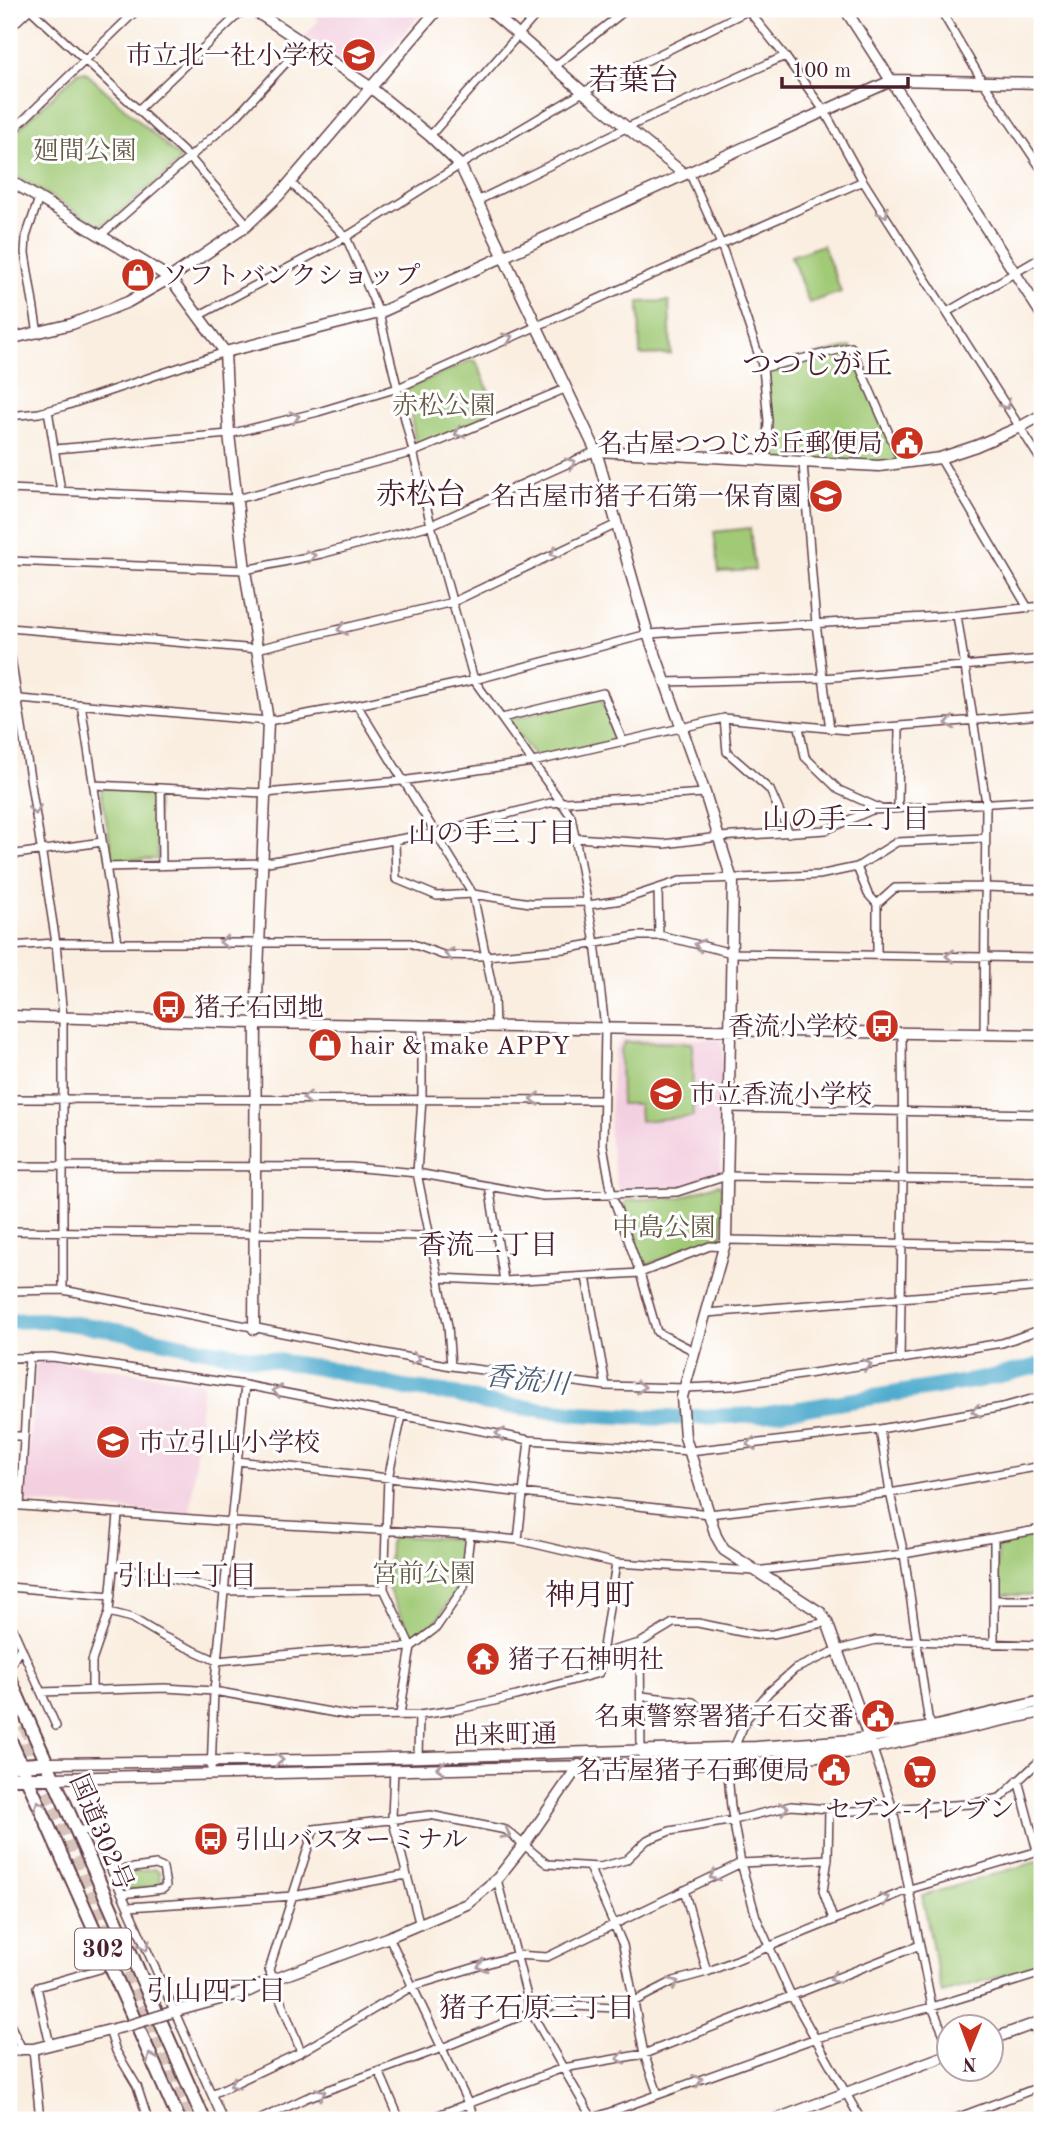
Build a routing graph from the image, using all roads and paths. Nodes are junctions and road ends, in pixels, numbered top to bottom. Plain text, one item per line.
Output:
1 (30, 9) edge
2 (138, 9) edge
3 (244, 9) edge
4 (252, 9) edge
5 (438, 9) edge
6 (488, 9) edge
7 (541, 9) edge
8 (627, 9) edge
9 (749, 9) edge
10 (845, 9) edge
11 (940, 9) edge
12 (9, 29) edge
13 (518, 35) junction
14 (304, 43) junction
15 (785, 56) junction
16 (85, 61) junction
17 (554, 67) junction
18 (892, 80) junction
19 (983, 82) junction
20 (1042, 83) edge
21 (370, 87) junction
22 (583, 92) junction
23 (138, 110) junction
24 (825, 112) junction
25 (628, 127) junction
26 (9, 134) edge
27 (430, 136) junction
28 (190, 158) junction
29 (460, 164) junction
30 (1042, 170) edge
31 (686, 173) junction
32 (9, 180) edge
33 (863, 181) junction
34 (290, 183) junction
35 (39, 198) junction
36 (477, 201) junction
37 (248, 225) junction
38 (102, 234) junction
39 (346, 237) junction
40 (721, 244) junction
41 (502, 257) junction
42 (1042, 257) edge
43 (1015, 272) junction
44 (170, 278) junction
45 (947, 312) junction
46 (379, 313) junction
47 (1042, 315) edge
48 (198, 316) junction
49 (535, 326) junction
50 (37, 334) junction
51 (9, 339) edge
52 (225, 352) junction
53 (762, 368) junction
54 (398, 388) junction
55 (567, 388) junction
56 (48, 410) junction
57 (1042, 415) edge
58 (9, 416) edge
59 (1020, 427) junction
60 (229, 434) junction
61 (55, 450) junction
62 (596, 451) junction
63 (414, 452) junction
64 (940, 458) junction
65 (766, 461) junction
66 (1042, 462) edge
67 (803, 463) junction
68 (902, 463) junction
69 (9, 489) edge
70 (61, 491) junction
71 (237, 499) junction
72 (617, 524) junction
73 (430, 525) junction
74 (9, 561) edge
75 (245, 570) junction
76 (453, 602) junction
77 (1042, 606) edge
78 (1028, 608) junction
79 (957, 615) junction
80 (816, 624) junction
81 (9, 628) edge
82 (648, 634) junction
83 (9, 645) edge
84 (257, 649) junction
85 (1042, 659) edge
86 (965, 666) junction
87 (823, 678) junction
88 (474, 680) junction
89 (665, 682) junction
90 (13, 699) edge
91 (81, 705) junction
92 (357, 705) junction
93 (1042, 716) edge
94 (502, 718) junction
95 (724, 718) junction
96 (973, 720) junction
97 (268, 721) junction
98 (799, 727) junction
99 (898, 728) junction
100 (682, 729) junction
101 (830, 729) junction
102 (623, 742) junction
103 (533, 762) junction
104 (401, 781) junction
105 (94, 785) junction
106 (161, 788) junction
107 (265, 793) junction
108 (705, 793) junction
109 (1042, 800) edge
110 (560, 802) junction
111 (986, 803) junction
112 (898, 808) junction
113 (880, 809) junction
114 (789, 832) junction
115 (434, 833) junction
116 (719, 837) junction
117 (576, 838) junction
118 (985, 838) junction
119 (396, 840) junction
120 (102, 842) junction
121 (41, 850) junction
122 (9, 855) edge
123 (262, 863) junction
124 (162, 866) junction
125 (106, 867) junction
126 (857, 867) junction
127 (731, 877) junction
128 (985, 887) junction
129 (1042, 889) edge
130 (658, 890) junction
131 (472, 894) junction
132 (587, 903) junction
133 (877, 904) junction
134 (659, 936) junction
135 (259, 942) junction
136 (56, 943) junction
137 (118, 943) junction
138 (595, 943) junction
139 (9, 946) edge
140 (732, 953) junction
141 (877, 955) junction
142 (486, 956) junction
143 (984, 957) junction
144 (1042, 958) edge
145 (9, 1016) edge
146 (63, 1017) junction
147 (256, 1023) junction
148 (422, 1025) junction
149 (495, 1027) junction
150 (605, 1028) junction
151 (729, 1030) junction
152 (902, 1033) junction
153 (984, 1034) junction
154 (1042, 1035) edge
155 (255, 1098) junction
156 (422, 1098) junction
157 (9, 1099) edge
158 (63, 1099) junction
159 (603, 1100) junction
160 (728, 1108) junction
161 (901, 1112) junction
162 (1042, 1114) edge
163 (9, 1166) edge
164 (63, 1166) junction
165 (255, 1167) junction
166 (417, 1173) junction
167 (727, 1176) junction
168 (903, 1179) junction
169 (1042, 1181) edge
170 (489, 1186) junction
171 (612, 1195) junction
172 (9, 1231) edge
173 (63, 1232) junction
174 (254, 1234) junction
175 (431, 1236) junction
176 (725, 1243) junction
177 (902, 1243) junction
178 (1042, 1246) edge
179 (640, 1273) junction
180 (586, 1276) junction
181 (439, 1278) junction
182 (504, 1281) junction
183 (1042, 1287) edge
184 (63, 1290) junction
185 (9, 1291) edge
186 (901, 1298) junction
187 (706, 1312) junction
188 (254, 1329) junction
189 (1042, 1329) edge
190 (694, 1351) junction
191 (29, 1357) junction
192 (9, 1358) edge
193 (900, 1360) junction
194 (451, 1366) junction
195 (245, 1385) junction
196 (606, 1386) junction
197 (685, 1388) junction
198 (1042, 1396) edge
199 (402, 1416) junction
200 (880, 1429) junction
201 (9, 1436) edge
202 (24, 1436) junction
203 (529, 1440) junction
204 (690, 1451) junction
205 (237, 1461) junction
206 (1042, 1466) edge
207 (388, 1478) junction
208 (524, 1493) junction
209 (890, 1493) junction
210 (9, 1505) edge
211 (20, 1506) junction
212 (709, 1514) junction
213 (118, 1515) junction
214 (232, 1522) junction
215 (1042, 1529) edge
216 (386, 1531) junction
217 (470, 1535) junction
218 (993, 1539) junction
219 (518, 1540) junction
220 (904, 1554) junction
221 (615, 1563) junction
222 (113, 1565) junction
223 (754, 1571) junction
224 (9, 1587) edge
225 (384, 1589) junction
226 (224, 1591) junction
227 (111, 1596) junction
228 (994, 1600) junction
229 (1042, 1600) edge
230 (109, 1612) junction
231 (9, 1620) edge
232 (827, 1622) junction
233 (916, 1642) junction
234 (640, 1643) junction
235 (994, 1644) junction
236 (1042, 1645) edge
237 (21, 1647) junction
238 (411, 1647) junction
239 (837, 1650) junction
240 (603, 1653) junction
241 (217, 1661) junction
242 (9, 1668) edge
243 (9, 1677) edge
244 (92, 1689) junction
245 (214, 1691) junction
246 (41, 1692) junction
247 (642, 1696) junction
248 (1042, 1700) edge
249 (1042, 1712) edge
250 (400, 1714) junction
251 (419, 1715) junction
252 (747, 1718) junction
253 (57, 1726) dead end
254 (932, 1727) junction
255 (9, 1738) edge
256 (870, 1742) junction
257 (641, 1751) junction
258 (596, 1752) junction
259 (731, 1755) junction
260 (418, 1757) junction
261 (211, 1760) junction
262 (1042, 1762) edge
263 (48, 1763) junction
264 (15, 1765) edge
265 (579, 1765) junction
266 (394, 1769) junction
267 (211, 1773) junction
268 (54, 1777) junction
269 (9, 1778) edge
270 (27, 1778) junction
271 (1018, 1780) junction
272 (829, 1808) junction
273 (893, 1809) junction
274 (392, 1818) junction
275 (734, 1820) junction
276 (76, 1829) junction
277 (55, 1842) junction
278 (523, 1846) junction
279 (1040, 1850) edge
280 (50, 1856) dead end
281 (828, 1859) junction
282 (741, 1863) junction
283 (589, 1867) junction
284 (112, 1871) junction
285 (406, 1875) junction
286 (497, 1879) junction
287 (910, 1889) junction
288 (684, 1890) junction
289 (122, 1894) junction
290 (293, 1896) junction
291 (128, 1908) junction
292 (833, 1919) junction
293 (419, 1923) junction
294 (612, 1924) junction
295 (389, 1937) junction
296 (920, 1945) junction
297 (769, 1946) junction
298 (516, 1955) junction
299 (100, 1969) dead end
300 (708, 1972) junction
301 (1042, 1973) edge
302 (272, 1979) junction
303 (413, 1986) junction
304 (791, 1995) junction
305 (635, 2001) junction
306 (932, 2007) junction
307 (171, 2012) junction
308 (531, 2012) junction
309 (936, 2017) edge
310 (9, 2022) edge
311 (1038, 2023) edge
312 (110, 2030) junction
313 (1006, 2034) edge
314 (816, 2038) junction
315 (50, 2045) junction
316 (1042, 2047) edge
317 (22, 2049) junction
318 (33, 2049) junction
319 (442, 2049) junction
320 (9, 2052) edge
321 (301, 2052) junction
322 (643, 2054) junction
323 (936, 2057) edge
324 (563, 2068) junction
325 (379, 2071) junction
326 (1042, 2086) edge
327 (846, 2093) junction
328 (212, 2094) junction
329 (658, 2094) junction
330 (468, 2102) junction
331 (979, 2110) junction
332 (40, 2120) edge
333 (148, 2120) edge
334 (179, 2120) edge
335 (204, 2120) edge
336 (223, 2120) edge
337 (259, 2120) edge
338 (400, 2120) edge
339 (425, 2120) edge
340 (476, 2120) edge
341 (591, 2120) edge
342 (774, 2120) edge
343 (862, 2120) edge
344 (951, 2120) edge
345 (982, 2120) edge

1 - 12 street
1 - 16 street
2 - 16 street
3 - 23 street
4 - 14 street
5 - 21 street
6 - 13 street
7 - 13 street
8 - 17 street
9 - 15 street
9 - 22 street
10 - 18 street
11 - 19 street
13 - 17 street
13 - 27 street
14 - 21 street
14 - 28 street
15 - 24 street
15 - 25 street
16 - 23 street
16 - 26 street
17 - 22 street
18 - 19 street
18 - 24 street
18 - 43 street
19 - 20 street
19 - 30 street
21 - 27 street
21 - 34 street
22 - 25 street
22 - 29 street
23 - 28 street
24 - 31 street
24 - 33 street
25 - 31 street
25 - 36 street
27 - 29 street
28 - 37 street
28 - 38 street
29 - 36 street
29 - 39 street
31 - 40 street
31 - 41 street
32 - 35 street
33 - 40 street
33 -> 45 street
34 - 37 street
34 - 39 street
35 - 38 street
35 - 50 street
36 - 41 street
37 - 44 street
38 - 44 street
39 - 46 street
39 - 48 street
40 - 49 street
40 - 53 street
41 - 46 street
41 - 49 street
42 - 43 street
43 - 45 street
43 - 47 street
44 - 48 street
44 - 50 street
45 -> 59 street
46 - 52 street
46 - 54 street
48 - 52 street
54 -> 49 street
49 - 55 street
50 - 51 street
52 - 56 street
52 - 60 street
53 - 65 street
53 - 68 street
60 -> 54 street
54 - 63 street
55 - 62 street
55 -> 63 street
56 - 58 street
56 - 61 street
57 - 59 street
59 - 64 street
59 - 66 street
60 - 61 street
60 - 71 street
61 - 70 street
62 - 65 street
62 - 72 street
73 -> 62 street
63 - 71 street
63 - 73 street
64 - 68 street
64 - 78 street
65 - 67 street
67 - 68 street
67 - 80 street
69 - 70 street
70 - 71 street
71 - 75 street
72 -> 76 street
72 - 82 street
75 -> 73 street
73 - 76 street
74 - 75 street
75 - 84 street
76 -> 84 street
76 - 88 street
77 - 78 street
78 - 79 street
79 - 80 street
79 - 86 street
80 - 82 street
80 - 87 street
81 - 84 street
82 - 88 street
82 - 89 street
83 - 90 street
84 - 97 street
85 - 86 street
86 - 87 street
86 - 96 street
87 - 89 street
87 - 101 street
88 - 92 street
88 - 94 street
89 - 100 street
90 - 91 street
90 -> 121 street
91 - 97 street
91 - 105 street
92 - 97 street
92 - 104 street
93 - 96 street
94 - 102 street
94 - 103 street
95 - 98 street
95 - 100 street
95 - 114 street
96 -> 99 street
96 - 111 street
97 - 107 street
98 - 101 street
98 - 113 street
99 - 101 street
99 - 112 street
100 - 102 street
100 - 108 street
102 - 103 street
103 - 104 street
103 - 110 street
104 - 107 street
104 - 115 street
105 - 106 street
105 - 120 street
106 - 107 street
106 - 124 street
107 - 123 street
108 - 110 street
108 - 116 street
109 - 111 street
110 - 115 street
110 - 117 street
111 - 112 street
111 - 118 street
112 - 113 street
113 - 114 street
114 - 116 street
115 - 119 street
115 - 131 street
116 - 117 street
116 - 127 street
117 - 132 street
118 - 126 street
118 - 128 street
119 - 123 street
119 - 131 street
120 - 121 street
120 - 125 street
121 - 122 street
121 - 136 street
123 - 124 street
123 - 135 street
124 - 125 street
125 - 137 street
126 - 127 street
126 - 133 street
127 - 130 street
127 - 140 street
128 - 129 street
128 - 133 street
128 - 143 street
130 - 132 street
130 - 134 street
131 - 132 street
131 - 142 street
132 - 138 street
133 - 141 street
134 - 138 street
140 -> 134 street
135 -> 137 street
142 -> 135 street
135 - 147 street
136 - 137 street
136 - 139 street
136 - 146 street
138 - 142 street
138 - 150 street
140 - 141 street
140 - 151 street
143 -> 141 street
142 - 149 street
143 - 144 street
143 - 153 street
145 - 146 street
146 - 147 street
146 - 158 street
147 - 148 street
147 - 155 street
148 - 149 street
148 - 156 street
149 - 150 street
150 - 151 street
150 - 159 street
151 - 152 street
151 - 160 street
152 - 153 street
152 - 161 street
153 - 154 street
156 -> 155 street
155 - 158 street
155 - 165 street
159 -> 156 street
156 - 166 street
157 - 158 street
158 - 164 street
159 - 171 street
160 - 161 street
160 - 167 street
161 - 162 street
161 - 168 street
163 - 164 street
164 - 165 street
164 - 173 street
165 - 166 street
165 - 174 street
166 - 170 street
166 - 175 street
167 - 168 street
167 - 171 street
167 - 176 street
168 - 169 street
168 - 177 street
170 - 171 street
170 - 182 street
171 - 179 street
172 - 173 street
173 - 174 street
173 - 184 street
174 - 175 street
174 - 188 street
175 - 181 street
176 - 177 street
176 - 179 street
176 - 187 street
177 - 178 street
177 - 186 street
179 - 180 street
179 - 190 street
180 - 182 street
180 - 196 street
181 - 182 street
181 - 194 street
183 - 186 street
184 - 185 street
184 - 188 street
186 - 187 street
186 - 193 street
187 - 190 street
188 -> 194 street
189 - 193 street
190 - 197 street
191 - 192 street
191 - 195 street
191 - 202 street
197 -> 193 street
194 - 196 street
199 -> 195 street
195 - 205 street
196 -> 197 street
197 - 204 street
198 -> 200 street
203 -> 199 street
199 - 207 street
200 -> 204 street
200 - 209 street
201 - 202 street
202 - 211 street
203 - 204 street
203 - 208 street
204 - 212 street
205 - 207 street
205 - 214 street
206 - 209 street
207 - 208 street
207 - 216 street
208 - 212 street
208 - 219 street
209 - 212 street
209 - 220 street
210 - 211 street
211 - 213 street
212 - 223 street
213 - 214 street
213 - 222 street
214 - 216 street
214 - 226 street
215 - 218 street
216 - 217 street
216 - 225 street
217 - 219 street
217 - 238 street
218 - 220 street
218 - 228 street
219 - 221 street
220 - 223 street
220 - 233 street
221 - 223 street
221 - 240 street
222 - 226 street
222 - 227 street
223 - 232 street
224 - 227 street
225 - 226 street
225 - 238 street
226 - 241 street
227 - 230 street
228 - 229 street
228 - 235 street
230 - 241 street
230 - 244 street
231 - 237 street
232 - 234 street
232 - 239 street
233 - 235 street
233 - 239 street
233 - 254 street
234 - 240 street
234 - 247 street
235 - 236 street
237 - 242 street
237 - 246 street
238 - 241 street
238 - 250 street
239 - 252 street
239 - 256 street
240 - 251 street
241 - 245 street
243 - 263 highway, 国道302号 / 302
244 - 245 street
244 - 246 street
245 - 250 street
245 - 261 street
246 - 253 street
247 - 252 street
247 - 257 street
248 - 254 street, 出来町通
249 - 256 street, 出来町通
250 - 251 street
251 - 260 street
252 - 259 street
254 - 256 street, 出来町通
255 - 264 highway, 国道302号 / 302
256 - 259 street, 出来町通
256 - 259 street, 出来町通
256 - 273 street
257 - 258 street, 出来町通
257 - 259 street, 出来町通
258 - 259 street
258 - 260 street, 出来町通
259 - 265 street, 出来町通
259 - 275 street
261 -> 260 street, 出来町通
261 - 263 street, 出来町通
261 - 267 street
262 - 271 street
263 - 264 highway
263 - 268 highway, 国道302号 / 302
264 - 270 highway, 国道302号 / 302
265 -> 266 street, 出来町通
265 - 278 street
266 - 267 street, 出来町通
266 - 274 street
267 - 268 street, 出来町通
268 - 270 highway
268 - 276 highway, 国道302号 / 302
269 - 270 highway
277 -> 270 highway, 国道302号 / 302
271 - 273 street
271 - 279 street
272 - 273 street
275 -> 272 street
272 - 281 street
273 - 287 street
274 -> 278 street
274 - 285 street
274 - 290 street
275 - 282 street
275 - 283 street
276 - 284 street
276 - 335 highway, 国道302号 / 302
277 - 280 street
334 -> 277 highway, 国道302号 / 302
278 - 283 street
278 - 286 street
279 - 287 street
281 - 282 street
281 - 292 street
282 -> 288 street
282 - 297 street
283 - 294 street
284 - 289 street
284 - 289 street
285 - 290 street
285 - 293 street
286 - 293 street
286 - 298 street
292 -> 287 street
287 - 296 street
288 - 294 street
288 - 300 street
289 - 291 street
290 - 291 street
290 - 302 street
291 -> 307 street
292 - 297 street
293 - 295 street
294 - 298 street
294 - 305 street
295 - 302 street
295 - 303 street
296 -> 304 street
296 - 306 street
297 - 300 street
297 - 304 street
298 -> 303 street
298 - 308 street
299 - 315 street
305 -> 300 street
301 - 306 street
302 - 307 street
302 - 321 street
303 - 319 street
303 - 321 street
304 - 314 street
304 - 322 street
305 - 308 street
305 - 322 street
306 - 309 street
306 - 314 street
307 - 312 street, bridge
307 - 328 street
308 - 319 street
308 - 324 street
310 - 317 street
311 - 313 street
311 - 316 street
312 - 315 street
312 - 333 street
314 - 327 street
329 -> 314 street
315 - 318 street
317 - 318 street
317 - 320 street
318 - 332 street
319 - 325 street
319 - 330 street
321 -> 328 street
322 -> 324 street
322 - 329 street
323 - 327 street
324 - 330 street
324 - 341 street
337 -> 325 street
325 - 338 street
326 - 331 street
327 - 342 street
327 - 343 street
328 - 336 street
329 - 341 street
330 - 339 street
330 - 340 street
331 - 344 street
331 - 345 street

